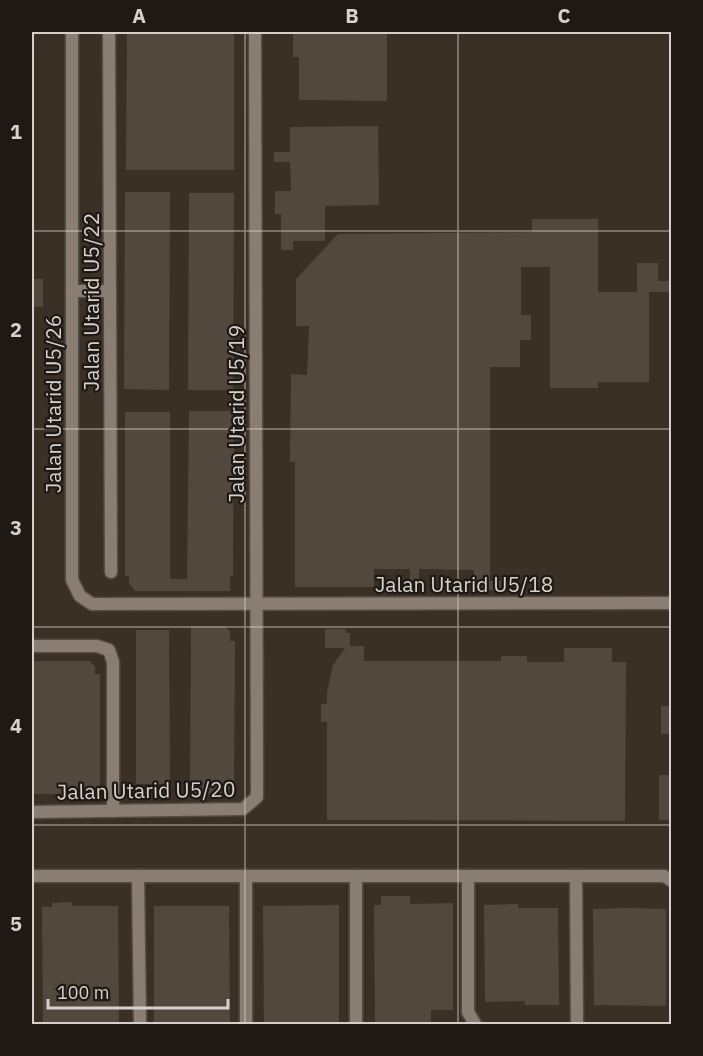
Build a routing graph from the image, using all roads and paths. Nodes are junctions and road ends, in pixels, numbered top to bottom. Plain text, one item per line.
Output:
1 (72, 32) edge
2 (109, 32) edge
3 (255, 32) edge
4 (72, 291) junction
5 (110, 291) junction
6 (111, 572) dead end
7 (672, 603) edge
8 (256, 604) junction
9 (32, 646) edge
10 (257, 796) joint
11 (113, 811) junction
12 (32, 812) edge
13 (32, 876) edge
14 (138, 876) junction
15 (246, 876) junction
16 (356, 876) junction
17 (468, 876) junction
18 (576, 876) junction
19 (668, 879) edge
20 (140, 1024) edge
21 (246, 1024) edge
22 (356, 1024) edge
23 (475, 1024) edge
24 (577, 1024) edge

1 - 4 street, Jalan Utarid U5/26
2 - 5 street, Jalan Utarid U5/22
3 - 8 street, Jalan Utarid U5/19
4 - 5 street
4 - 8 street, Jalan Utarid U5/26
5 - 6 street, Jalan Utarid U5/22
7 - 8 street, Jalan Utarid U5/18
8 - 10 street, Jalan Utarid U5/19
9 - 11 street
10 - 11 street, Jalan Utarid U5/20
11 - 12 street, Jalan Utarid U5/20
13 - 14 street
14 - 15 street
14 - 20 street
15 - 16 street
15 - 21 street
16 - 17 street
16 - 22 street
17 - 18 street
17 - 23 street
18 - 19 street
18 - 24 street

